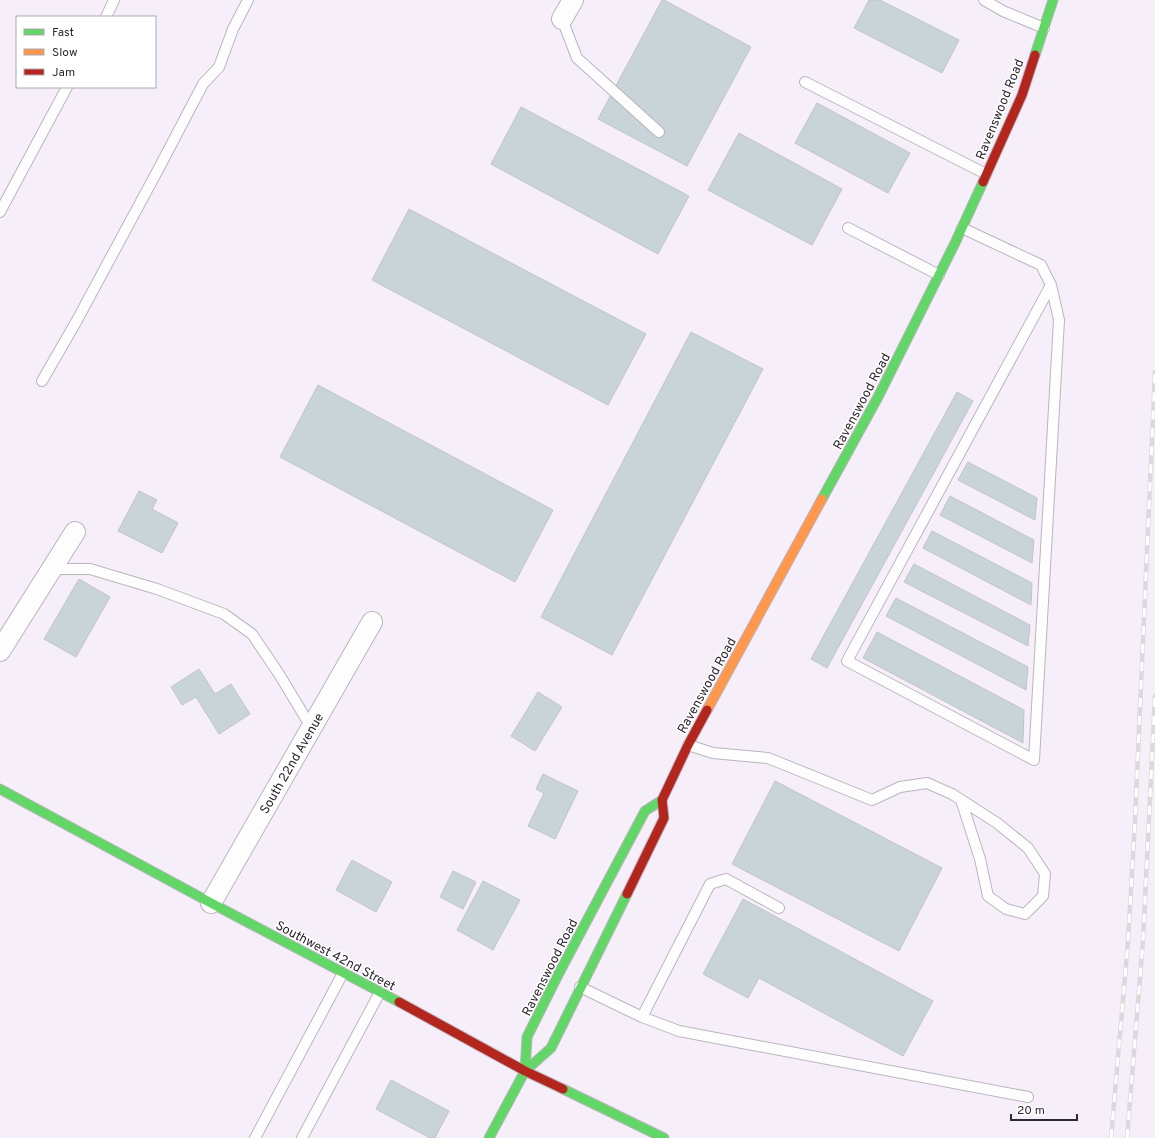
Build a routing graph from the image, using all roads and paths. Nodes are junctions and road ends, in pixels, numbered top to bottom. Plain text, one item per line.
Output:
1 (114, 0) edge
2 (248, 0) edge
3 (573, 0) edge
4 (984, 0) edge
5 (1053, 0) edge
6 (106, 16) edge
7 (562, 19) joint
8 (1044, 28) junction
9 (805, 82) dead end
10 (66, 88) edge
11 (660, 132) dead end
12 (986, 174) junction
13 (0, 212) edge
14 (848, 228) dead end
15 (962, 228) junction
16 (939, 275) junction
17 (1051, 285) junction
18 (42, 381) dead end
19 (76, 532) dead end
20 (52, 569) junction
21 (372, 622) dead end
22 (0, 651) edge
23 (311, 728) junction
24 (688, 745) junction
25 (0, 790) edge
26 (662, 800) junction
27 (961, 800) junction
28 (211, 903) junction
29 (779, 908) dead end
30 (343, 973) junction
31 (580, 987) junction
32 (380, 992) junction
33 (642, 1017) junction
34 (525, 1071) junction
35 (1028, 1097) dead end
36 (255, 1138) edge
37 (302, 1138) edge
38 (489, 1138) edge
39 (664, 1138) edge

1 - 6 lane
2 - 18 lane
3 - 7 street
4 - 8 lane
5 - 8 street, Ravenswood Road
7 - 11 lane
8 - 12 street, Ravenswood Road
9 - 12 lane
10 - 13 lane
12 - 15 street, Ravenswood Road
14 - 16 lane
15 - 16 street, Ravenswood Road
15 - 17 lane
16 - 24 street, Ravenswood Road
17 - 17 lane
19 - 20 street
20 - 22 street
20 - 23 lane
21 - 23 street, South 22nd Avenue
23 - 28 street, South 22nd Avenue
24 - 26 street, Ravenswood Road
24 - 27 lane
25 - 28 street, Southwest 42nd Street
26 - 31 street, Ravenswood Road
26 - 34 street, Ravenswood Road
27 - 27 lane
28 - 30 street, Southwest 42nd Street
29 - 33 lane
30 - 32 street, Southwest 42nd Street
30 - 36 lane
31 - 33 lane
31 - 34 street, Ravenswood Road
32 - 34 street, Southwest 42nd Street
32 - 37 lane
33 - 35 lane
34 - 38 street, Ravenswood Road
34 - 39 street, Southwest 42nd Street

